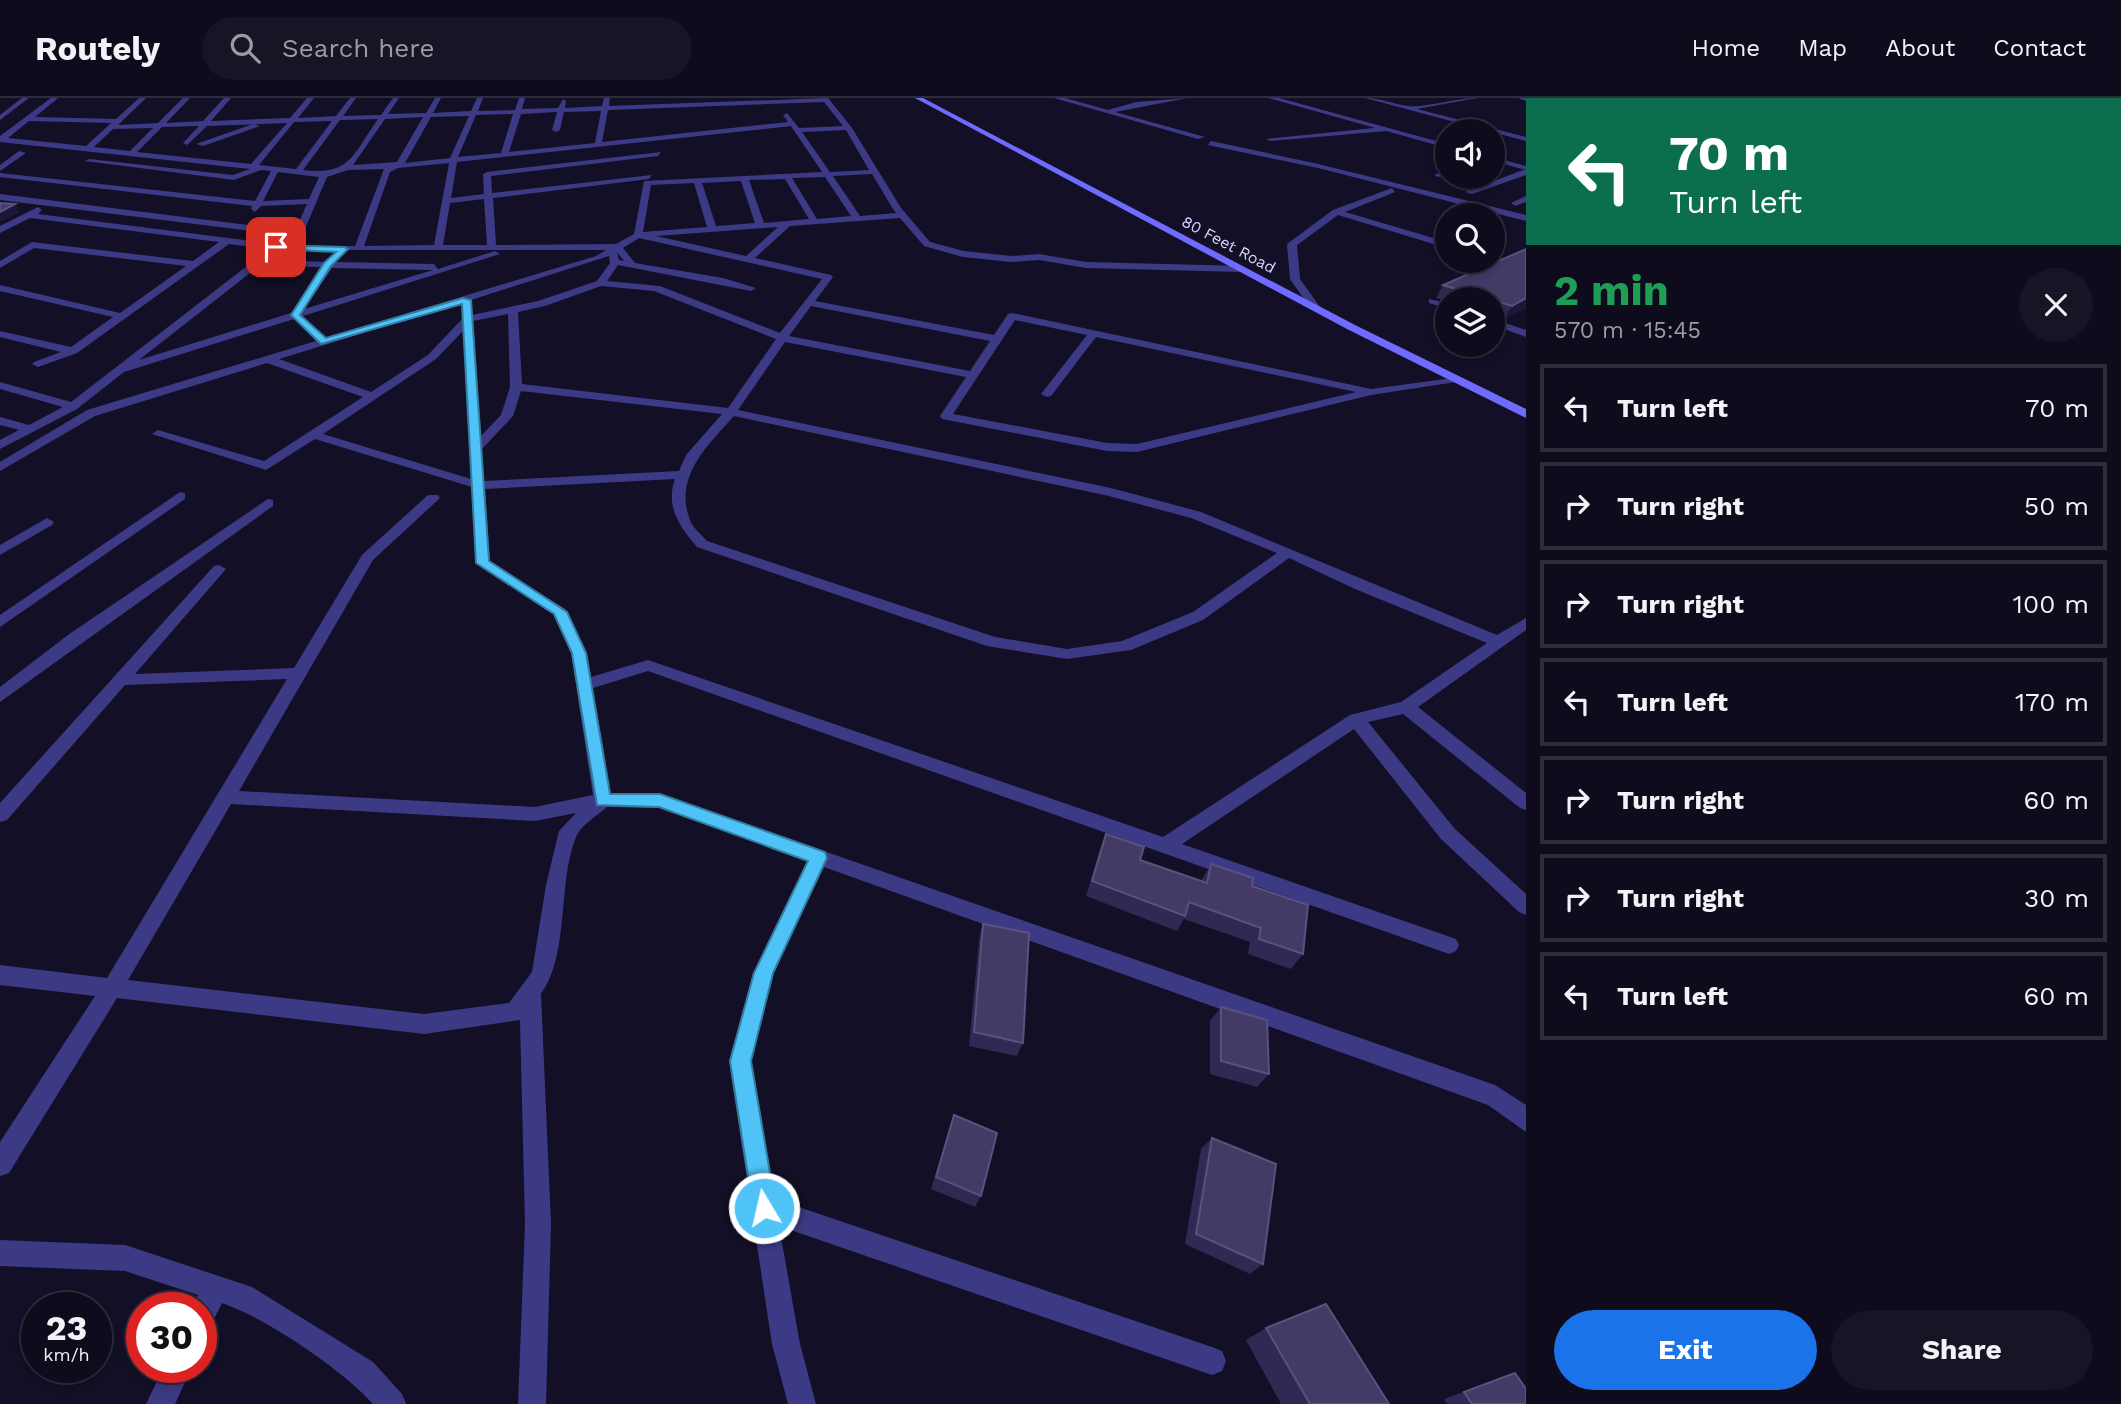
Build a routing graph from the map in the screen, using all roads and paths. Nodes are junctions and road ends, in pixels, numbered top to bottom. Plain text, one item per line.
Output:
1 (26, 98) edge
2 (55, 98) edge
3 (143, 98) edge
4 (187, 98) edge
5 (228, 98) edge
6 (311, 98) edge
7 (354, 98) edge
8 (396, 98) edge
9 (438, 98) edge
10 (480, 98) edge
11 (522, 98) edge
12 (564, 98) edge
13 (607, 98) edge
14 (646, 98) edge
15 (918, 98) edge
16 (1057, 98) edge
17 (1185, 98) edge
18 (1271, 98) edge
19 (1368, 98) edge
20 (1474, 98) edge
21 (775, 99) edge
22 (825, 99) edge
23 (729, 100) edge
24 (680, 101) edge
25 (645, 107) junction
26 (605, 108) junction
27 (1406, 108) junction
28 (561, 110) junction
29 (1109, 111) junction
30 (517, 112) junction
31 (735, 112) dead end
32 (474, 113) junction
33 (428, 116) junction
34 (382, 117) junction
35 (0, 118) edge
36 (336, 119) junction
37 (27, 120) junction
38 (293, 120) junction
39 (740, 120) dead end
40 (118, 121) junction
41 (269, 121) junction
42 (204, 123) junction
43 (160, 125) junction
44 (111, 127) junction
45 (795, 127) junction
46 (848, 128) junction
47 (744, 129) junction
48 (1384, 129) junction
49 (556, 130) dead end
50 (229, 136) junction
51 (1201, 137) dead end
52 (664, 138) junction
53 (0, 139) edge
54 (1270, 139) dead end
55 (1526, 139) edge
56 (187, 142) dead end
57 (1211, 143) dead end
58 (1435, 143) edge
59 (200, 144) dead end
60 (598, 145) junction
61 (221, 148) dead end
62 (87, 149) junction
63 (562, 149) junction
64 (11, 152) dead end
65 (22, 153) junction
66 (132, 153) junction
67 (658, 154) junction
68 (35, 155) dead end
69 (212, 155) dead end
70 (504, 155) junction
71 (75, 159) dead end
72 (453, 160) junction
73 (203, 161) junction
74 (1505, 163) edge
75 (395, 166) junction
76 (257, 167) junction
77 (573, 167) junction
78 (347, 168) junction
79 (0, 169) edge
80 (276, 169) junction
81 (1526, 170) edge
82 (298, 172) junction
83 (873, 172) junction
84 (827, 174) junction
85 (0, 175) edge
86 (324, 175) junction
87 (787, 176) junction
88 (744, 178) junction
89 (648, 180) junction
90 (697, 181) junction
91 (1392, 190) dead end
92 (488, 195) junction
93 (0, 197) edge
94 (1492, 197) dead end
95 (1526, 199) edge
96 (1503, 200) dead end
97 (312, 201) junction
98 (444, 201) junction
99 (51, 203) junction
100 (1514, 203) junction
101 (259, 204) junction
102 (1526, 206) edge
103 (1335, 212) junction
104 (29, 215) junction
105 (903, 215) junction
106 (856, 218) junction
107 (1526, 218) edge
108 (814, 221) junction
109 (788, 223) junction
110 (760, 226) junction
111 (241, 228) junction
112 (712, 229) junction
113 (0, 230) edge
114 (298, 234) junction
115 (638, 235) junction
116 (1435, 241) edge
117 (226, 242) junction
118 (276, 247) junction
119 (492, 248) junction
120 (519, 248) junction
121 (0, 249) edge
122 (292, 249) junction
123 (344, 249) junction
124 (358, 249) junction
125 (438, 249) junction
126 (22, 251) junction
127 (615, 254) junction
128 (748, 259) junction
129 (257, 263) junction
130 (193, 264) junction
131 (631, 264) junction
132 (0, 265) edge
133 (327, 265) junction
134 (452, 267) junction
135 (1242, 269) junction
136 (600, 283) junction
137 (0, 288) edge
138 (751, 288) dead end
139 (466, 300) junction
140 (808, 303) junction
141 (1315, 307) junction
142 (513, 309) junction
143 (295, 315) junction
144 (121, 316) junction
145 (468, 319) junction
146 (1505, 326) edge
147 (0, 334) edge
148 (1093, 334) junction
149 (1526, 334) edge
150 (782, 338) junction
151 (997, 339) junction
152 (324, 342) junction
153 (73, 351) junction
154 (267, 359) junction
155 (38, 364) dead end
156 (121, 369) junction
157 (973, 375) junction
158 (1456, 379) junction
159 (0, 385) edge
160 (516, 387) junction
161 (1371, 391) junction
162 (1047, 394) dead end
163 (372, 396) junction
164 (73, 406) junction
165 (731, 412) junction
166 (1526, 414) edge
167 (0, 421) edge
168 (30, 429) junction
169 (158, 434) dead end
170 (314, 435) junction
171 (0, 445) edge
172 (476, 448) junction
173 (0, 467) edge
174 (684, 475) junction
175 (478, 485) junction
176 (180, 496) dead end
177 (433, 498) dead end
178 (268, 503) dead end
179 (47, 522) dead end
180 (0, 551) edge
181 (1288, 552) junction
182 (219, 569) dead end
183 (0, 622) edge
184 (1526, 623) edge
185 (1499, 642) junction
186 (299, 673) junction
187 (120, 680) junction
188 (584, 685) junction
189 (0, 696) edge
190 (1406, 707) junction
191 (1356, 719) junction
192 (225, 797) junction
193 (603, 800) junction
194 (1526, 803) edge
195 (0, 815) edge
196 (1164, 846) junction
197 (819, 858) junction
198 (1526, 906) edge
199 (1449, 945) dead end
200 (0, 975) edge
201 (112, 988) junction
202 (530, 992) junction
203 (1526, 1120) edge
204 (0, 1164) edge
205 (764, 1208) junction
206 (0, 1253) edge
207 (216, 1288) junction
208 (214, 1292) edge
209 (1212, 1361) dead end
210 (170, 1383) edge
211 (160, 1404) edge
212 (392, 1404) edge
213 (531, 1404) edge
214 (802, 1404) edge

1 - 35 street
2 - 37 street
3 - 40 street
4 - 43 street
5 - 42 street
6 - 38 street
7 - 36 street
8 - 34 street
9 - 33 street
10 - 32 street
11 - 30 street
12 - 28 street
13 - 26 street
14 - 25 street
15 - 135 main road, 80 Feet Road
16 - 29 street
17 - 29 street
18 - 48 street
19 - 27 street
20 - 27 street
21 - 22 street
21 - 23 street
21 - 45 street
22 - 46 street
23 - 24 street
23 - 31 street
24 - 25 street
25 - 26 street
26 - 28 street
26 - 60 street
27 - 55 street
28 - 30 street
28 - 49 street
29 - 51 street
30 - 32 street
30 - 70 street
32 - 33 street
32 - 72 street
33 - 34 street
33 - 75 street
34 - 36 street
34 - 78 street
36 - 38 street
36 - 82 street
37 - 40 street
37 - 53 street
38 - 41 street
38 - 76 street
39 - 47 street
40 - 44 street
41 - 42 street
41 - 50 street
42 - 43 street
42 - 56 street
43 - 44 street
43 - 66 street
44 - 62 street
45 - 46 street
45 - 47 street
45 - 84 street
46 - 83 street
47 - 52 street
48 - 54 street
48 - 58 street
50 - 59 street
50 - 61 street
52 - 60 street
52 - 67 street
53 - 62 street
57 - 107 street
60 - 63 street
62 - 66 street
63 - 70 street
63 - 77 street
64 - 65 street
65 - 68 street
65 - 79 street
66 - 73 street
67 - 77 street
67 - 89 street
69 - 73 street
70 - 72 street
71 - 76 street
72 - 75 street
72 - 98 street
73 - 76 street
74 - 81 street
75 - 78 street
75 - 124 street
76 - 80 street
77 - 92 street
78 - 86 street
80 - 82 street
80 - 101 street
81 - 94 street
82 - 86 street
83 - 84 street
83 - 105 street
84 - 87 street
84 - 106 street
85 - 101 street
86 - 97 street
87 - 88 street
87 - 108 street
88 - 90 street
88 - 110 street
89 - 90 street
89 - 92 street
89 - 115 street
90 - 112 street
91 - 103 street
92 - 98 street
92 - 119 street
93 - 99 street
95 - 100 street
96 - 100 street
97 - 101 street
97 - 114 street
98 - 125 street
99 - 104 street
99 - 111 street
100 - 102 street
101 - 111 street
103 - 116 street
103 - 141 street
104 - 113 street
104 - 117 street
105 - 106 street
105 - 135 street
106 - 108 street
108 - 109 street
109 - 110 street
109 - 128 street
110 - 112 street
111 - 114 street
112 - 115 street
114 - 122 street
115 - 127 street
115 - 128 street
117 - 118 street
117 - 130 street
118 - 122 street
118 - 129 street
119 - 120 street
119 - 125 street
120 - 127 street
120 - 134 street
121 - 126 street
122 - 123 street
123 - 124 street
123 - 133 street
124 - 125 street
126 - 130 street
126 - 132 street
127 - 131 street
127 - 131 street
127 - 136 street
127 - 139 street
128 - 140 street
129 - 133 street
129 - 156 street
130 - 144 street
131 - 138 street
133 - 134 street
133 - 143 street
134 - 143 street
135 - 141 main road, 80 Feet Road
136 - 142 street
136 - 150 street
137 - 144 street
139 - 145 street
139 - 152 street
140 - 150 street
140 - 151 street
141 - 158 main road, 80 Feet Road
142 - 145 street
142 - 160 street
143 - 152 street
143 - 156 street
144 - 153 street
145 - 163 street
145 - 172 street
146 - 149 street
147 - 153 street
148 - 151 street
148 - 161 street
148 - 162 street
150 - 157 street
150 - 165 street
151 - 157 street
152 - 154 street
153 - 155 street
154 - 163 street
154 - 173 street
156 - 164 street
157 - 161 street
158 - 161 street
158 - 166 main road, 80 Feet Road
159 - 164 street
160 - 165 street
160 - 172 street
163 - 170 street
164 - 168 street
165 - 174 street
165 - 181 street
167 - 168 street
168 - 171 street
169 - 170 street
170 - 175 street
172 - 175 street
174 - 175 street
174 - 181 street
175 - 188 street
176 - 183 street
177 - 186 street
178 - 189 street
179 - 180 street
181 - 185 street
182 - 187 street
184 - 185 street
185 - 190 street
186 - 187 street
186 - 192 street
187 - 195 street
188 - 193 street
188 - 196 street
190 - 191 street
190 - 194 street
191 - 196 street
191 - 198 street
192 - 193 street
192 - 201 street
193 - 197 street
193 - 202 street
196 - 199 street
197 - 203 street
197 - 205 street
200 - 201 street
201 - 202 street
201 - 204 street
202 - 213 street
205 - 209 street
205 - 214 street
206 - 207 street
207 - 208 street
207 - 212 street
210 - 211 street

